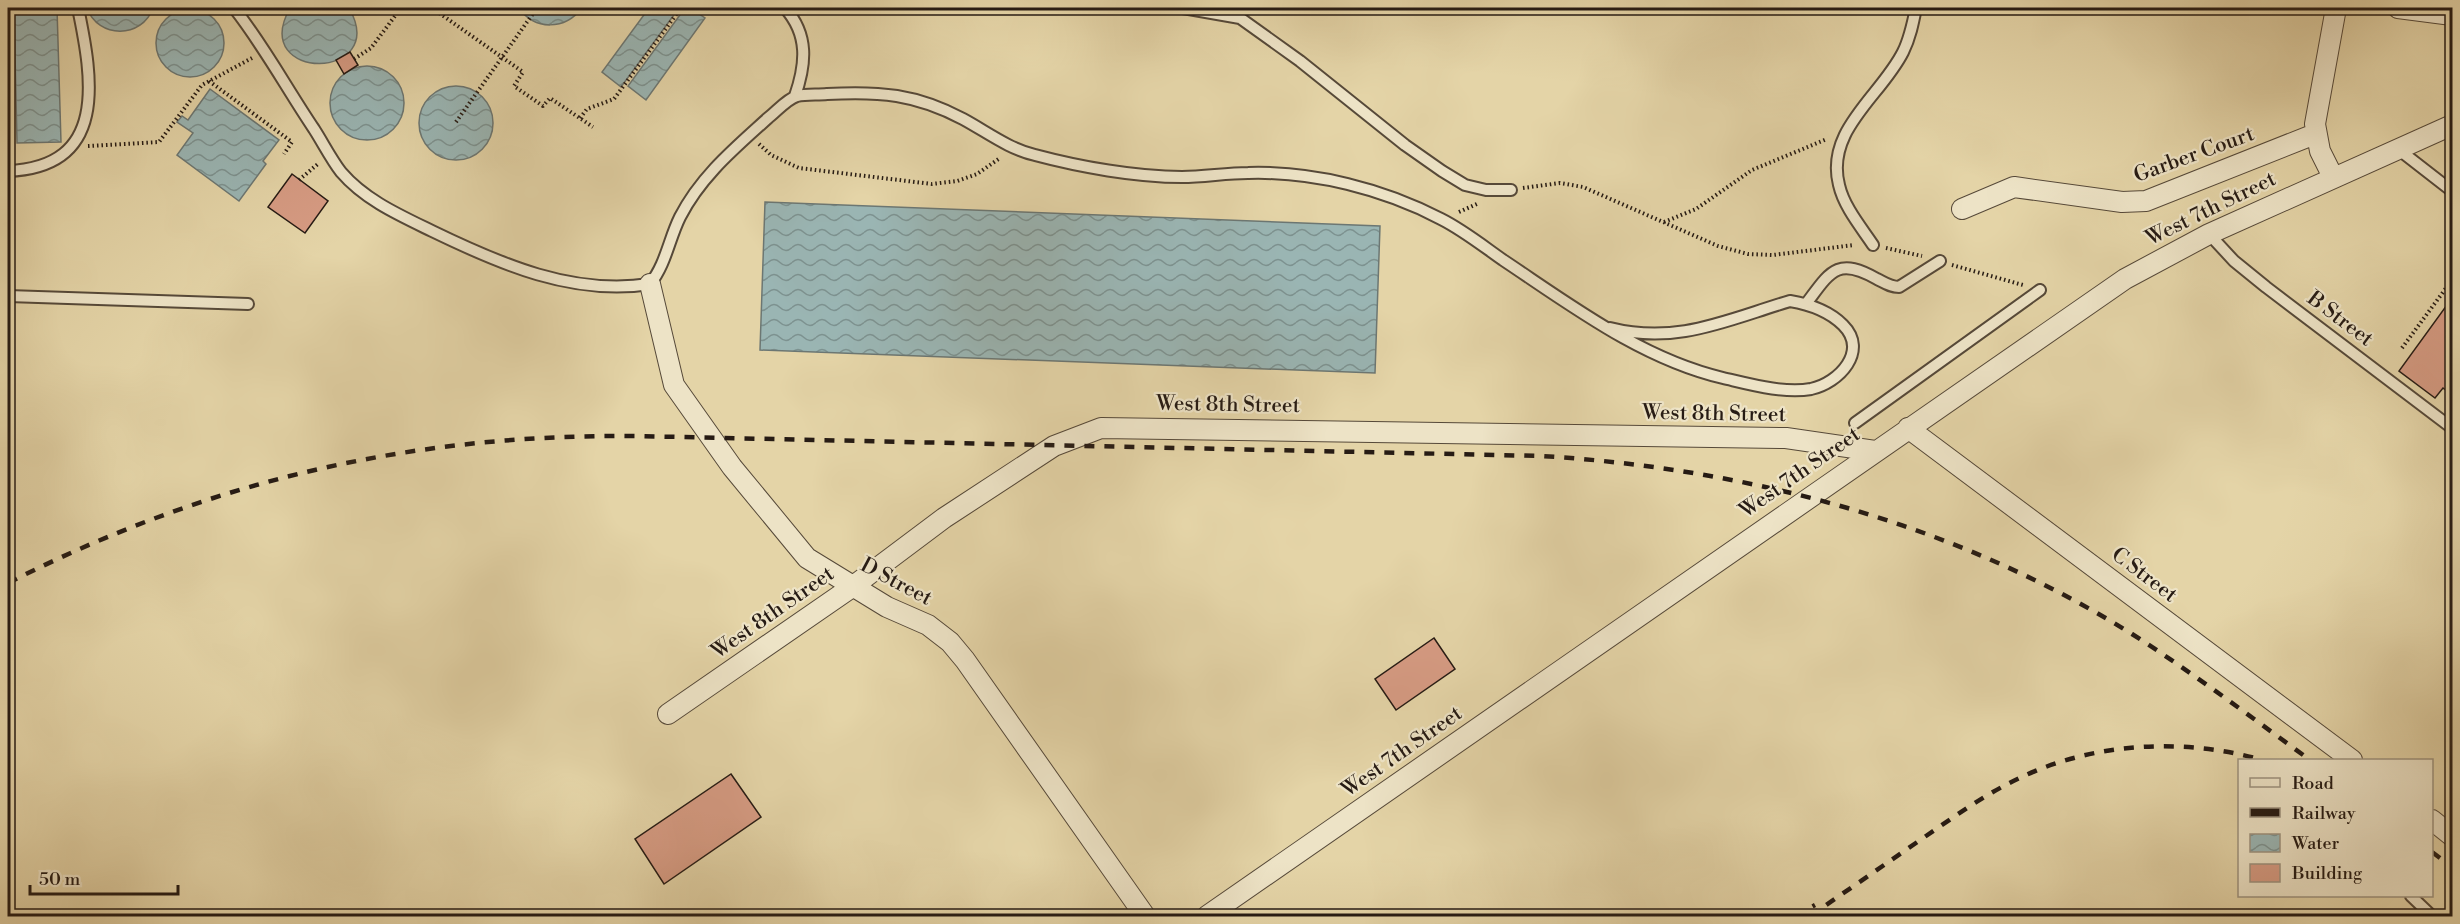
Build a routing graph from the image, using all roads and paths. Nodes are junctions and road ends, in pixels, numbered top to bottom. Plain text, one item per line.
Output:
1 (78, 8) edge
2 (234, 8) edge
3 (401, 8) edge
4 (432, 8) edge
5 (537, 8) edge
6 (681, 8) edge
7 (785, 8) edge
8 (1183, 8) edge
9 (1916, 8) edge
10 (2336, 8) edge
11 (2398, 8) edge
12 (2452, 15) edge
13 (265, 51) junction
14 (503, 58) junction
15 (354, 59) dead end
16 (209, 81) junction
17 (795, 96) junction
18 (580, 118) junction
19 (456, 122) dead end
20 (2452, 125) edge
21 (593, 127) dead end
22 (1847, 130) junction
23 (2315, 134) junction
24 (750, 135) junction
25 (72, 147) junction
26 (1011, 147) junction
27 (2398, 149) junction
28 (284, 154) dead end
29 (330, 154) junction
30 (8, 171) edge
31 (2333, 177) junction
32 (299, 180) dead end
33 (1510, 190) joint
34 (2452, 191) edge
35 (1962, 209) dead end
36 (1664, 222) junction
37 (2209, 234) junction
38 (1873, 245) junction
39 (1940, 261) junction
40 (2452, 280) edge
41 (650, 284) junction
42 (2040, 290) joint
43 (8, 296) edge
44 (248, 304) dead end
45 (1806, 304) junction
46 (1610, 328) junction
47 (2402, 348) dead end
48 (1855, 423) dead end
49 (1908, 428) junction
50 (2452, 428) edge
51 (1875, 451) junction
52 (852, 587) junction
53 (668, 714) dead end
54 (2351, 759) edge
55 (2433, 821) edge
56 (2452, 836) edge
57 (2412, 897) edge
58 (1145, 916) edge
59 (1207, 916) edge
60 (2432, 916) edge

1 - 25 lane
2 - 13 lane
3 - 15 path
4 - 14 path
5 - 14 path
6 - 18 path
7 - 17 lane
8 - 33 lane
9 - 22 lane
10 - 23 street
11 - 12 street
13 - 16 path
13 - 29 lane
14 - 18 path
14 - 19 path
16 - 25 path
16 - 28 path
17 - 24 lane
17 - 26 lane
18 - 21 path
20 - 27 street, West 7th Street
22 - 36 path
22 - 38 lane
23 - 31 street
23 - 35 street, Garber Court
24 - 26 path
24 - 41 lane
25 - 30 lane
26 - 46 lane
27 - 31 street, West 7th Street
27 - 34 lane
29 - 32 path
29 - 41 lane
31 - 37 street, West 7th Street
33 - 36 path
36 - 38 path
37 - 49 street, West 7th Street
37 - 50 lane, B Street
38 - 39 path
39 - 42 path
39 - 45 lane
40 - 47 path
41 - 52 street, D Street
42 - 48 lane
43 - 44 lane
45 - 46 lane
45 - 46 lane
49 - 51 street, West 7th Street
49 - 54 street, C Street
51 - 52 street, West 8th Street
51 - 59 street, West 7th Street
52 - 53 street, West 8th Street
52 - 58 street, D Street
55 - 56 street
57 - 60 lane

